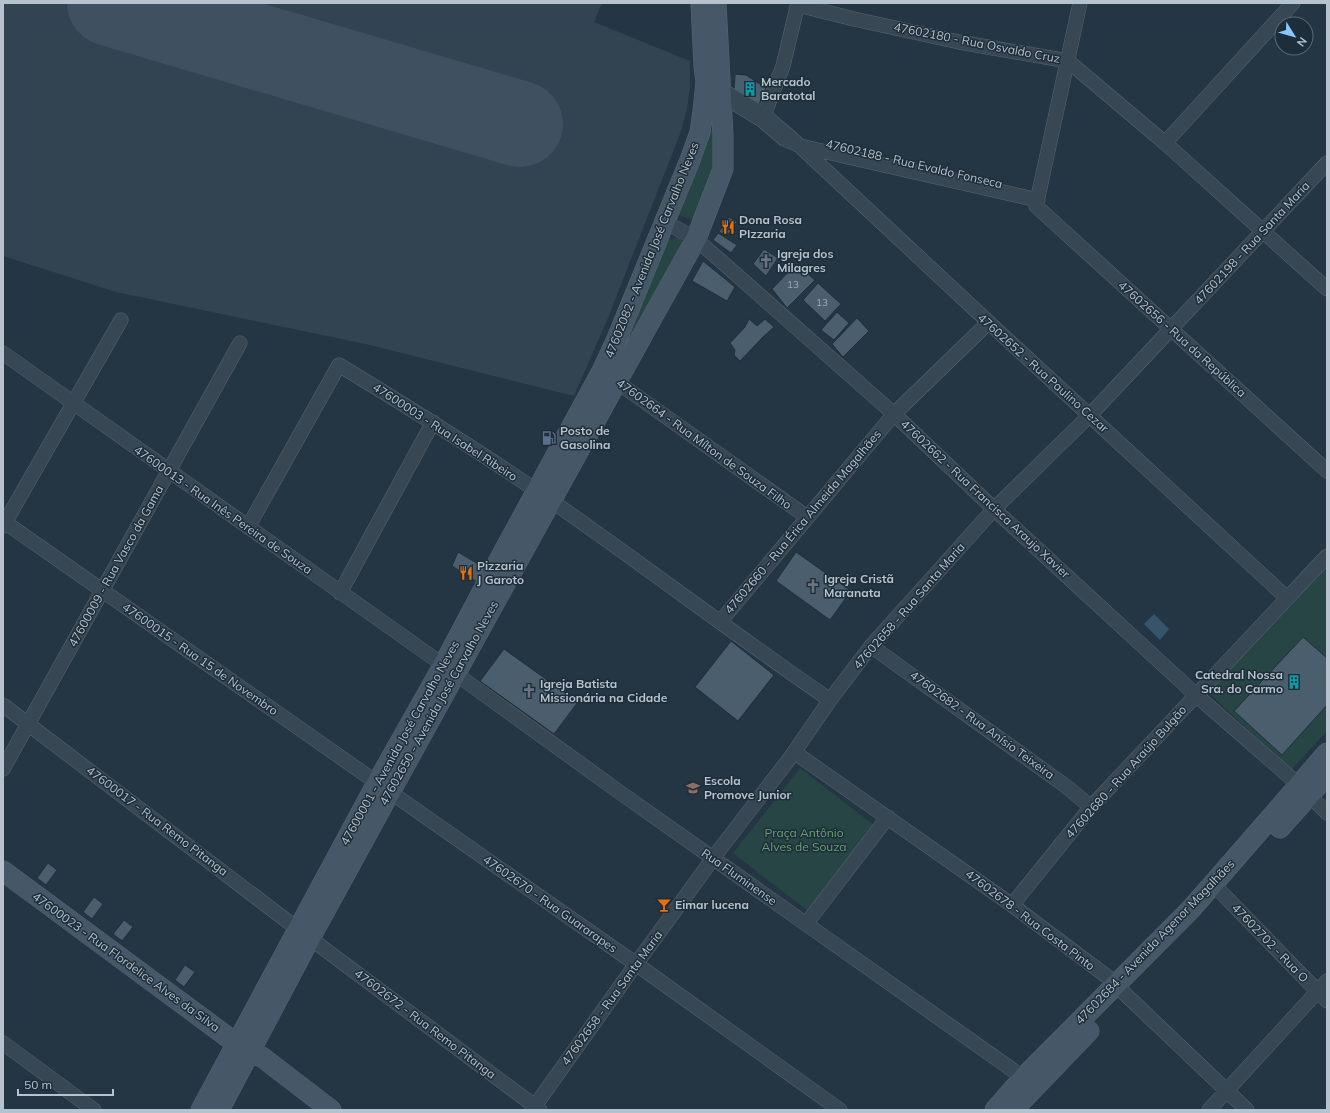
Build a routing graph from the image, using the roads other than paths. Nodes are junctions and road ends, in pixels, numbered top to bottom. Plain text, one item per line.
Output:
1 (701, 3) edge
2 (716, 3) edge
3 (1080, 3) edge
4 (1293, 3) edge
5 (798, 4) edge
6 (1068, 61) junction
7 (716, 88) junction
8 (764, 115) junction
9 (789, 136) junction
10 (1165, 143) junction
11 (800, 146) junction
12 (1327, 163) edge
13 (1038, 199) junction
14 (665, 222) junction
15 (1262, 232) junction
16 (696, 239) junction
17 (1327, 289) edge
18 (121, 320) dead end
19 (988, 322) junction
20 (1173, 325) junction
21 (240, 342) dead end
22 (3, 353) edge
23 (610, 377) junction
24 (73, 403) junction
25 (894, 414) junction
26 (1090, 415) junction
27 (433, 422) junction
28 (1327, 460) edge
29 (1327, 470) edge
30 (168, 471) junction
31 (544, 496) junction
32 (994, 509) junction
33 (806, 518) junction
34 (4, 523) edge
35 (248, 527) junction
36 (1327, 556) edge
37 (103, 591) junction
38 (340, 593) junction
39 (1287, 598) junction
40 (720, 622) junction
41 (871, 646) junction
42 (450, 670) junction
43 (1196, 695) junction
44 (830, 700) junction
45 (3, 704) edge
46 (28, 724) junction
47 (794, 752) junction
48 (1327, 753) edge
49 (3, 768) edge
50 (1327, 776) edge
51 (384, 788) junction
52 (1304, 790) junction
53 (1091, 807) junction
54 (1327, 813) edge
55 (888, 817) junction
56 (713, 858) junction
57 (3, 872) edge
58 (1218, 889) junction
59 (1012, 905) junction
60 (806, 924) junction
61 (304, 934) junction
62 (636, 964) junction
63 (1327, 981) edge
64 (1121, 989) junction
65 (1322, 997) edge
66 (3, 1043) edge
67 (243, 1048) junction
68 (1030, 1082) junction
69 (1227, 1092) junction
70 (213, 1105) edge
71 (536, 1109) edge
72 (94, 1110) edge
73 (319, 1110) edge
74 (331, 1110) edge
75 (840, 1110) edge
76 (995, 1110) edge
77 (1013, 1110) edge
78 (1209, 1110) edge
79 (1248, 1110) edge

1 - 7 street, 47602082 - Avenida José Carvalho Neves
2 - 7 street
3 - 6 street
4 - 10 street
5 - 6 street, 47602180 - Rua Osvaldo Cruz
5 - 8 street
6 - 10 street, 47602180 - Rua Osvaldo Cruz
6 - 13 street
7 - 8 street, 47602652 - Rua Paulino Cezar
7 - 11 street, 47602652 - Rua Paulino Cezar
7 - 14 street, 47602082 - Avenida José Carvalho Neves
7 - 16 street, 47602650 - Avenida José Carvalho Neves
8 - 9 street, 47602652 - Rua Paulino Cezar
9 - 11 street, 47602652 - Rua Paulino Cezar
9 - 13 street, 47602188 - Rua Evaldo Fonseca
10 - 15 street, 47602180 - Rua Osvaldo Cruz
11 - 13 street
11 - 19 street, 47602652 - Rua Paulino Cezar
12 - 15 street, 47602198 - Rua Santa Maria
13 - 20 street
14 - 16 street, 47602662 - Rua Francisca Araujo Xavier
14 - 23 street, 47602082 - Avenida José Carvalho Neves
15 - 17 street, 47602180 - Rua Osvaldo Cruz
15 - 20 street, 47602198 - Rua Santa Maria
16 - 23 street, 47602650 - Avenida José Carvalho Neves
16 - 25 street, 47602662 - Rua Francisca Araujo Xavier
18 - 24 street
19 - 25 street, 47602660 - Rua Érica Almeida Magalhães
19 - 26 street, 47602652 - Rua Paulino Cezar
20 - 26 street, 47602658 - Rua Santa Maria
20 - 28 street
20 - 29 street, 47602656 - Rua da República
21 - 30 street, 47600009 - Rua Vasco da Gama
22 - 24 street, 47600013 - Rua Inês Pereira de Souza
23 - 31 street, 47602650 - Avenida José Carvalho Neves
23 - 31 street, 47602082 - Avenida José Carvalho Neves
23 - 33 street, 47602664 - Rua Mílton de Souza Filho
24 - 30 street, 47600013 - Rua Inês Pereira de Souza
24 - 34 street
25 - 32 street, 47602662 - Rua Francisca Araujo Xavier
25 - 33 street, 47602660 - Rua Érica Almeida Magalhães
26 - 32 street, 47602658 - Rua Santa Maria
26 - 39 street, 47602652 - Rua Paulino Cezar
27 - 31 street, 47600003 - Rua Isabel Ribeiro
27 - 35 street, 47600003 - Rua Isabel Ribeiro
27 - 38 street
30 - 35 street, 47600013 - Rua Inês Pereira de Souza
30 - 37 street, 47600009 - Rua Vasco da Gama
31 - 40 street, 47600003 - Rua Isabel Ribeiro
31 - 42 street, 47602650 - Avenida José Carvalho Neves
32 - 41 street, 47602658 - Rua Santa Maria
32 - 43 street, 47602662 - Rua Francisca Araujo Xavier
33 - 40 street, 47602660 - Rua Érica Almeida Magalhães
34 - 37 street, 47600015 - Rua 15 de Novembro
35 - 38 street, 47600013 - Rua Inês Pereira de Souza
36 - 39 street, 47602680 - Rua Araújo Bulgão
37 - 46 street, 47600009 - Rua Vasco da Gama
37 - 51 street, 47600015 - Rua 15 de Novembro
38 - 42 street, 47600013 - Rua Inês Pereira de Souza
39 - 43 street, 47602680 - Rua Araújo Bulgão
40 - 44 street, 47600003 - Rua Isabel Ribeiro
41 - 44 street, 47602658 - Rua Santa Maria
41 - 53 street, 47602682 - Rua Anísio Teixeira
42 - 51 street, 47602650 - Avenida José Carvalho Neves
42 - 56 street, Rua Fluminense
43 - 52 street, 47602662 - Rua Francisca Araujo Xavier
43 - 53 street, 47602680 - Rua Araújo Bulgão
44 - 47 street, 47602658 - Rua Santa Maria
45 - 46 street, 47600017 - Rua Remo Pitanga
46 - 49 street, 47600009 - Rua Vasco da Gama
46 - 61 street, 47600017 - Rua Remo Pitanga
47 - 55 street, 47602678 - Rua Costa Pinto
47 - 56 street, 47602658 - Rua Santa Maria
48 - 52 street, 47602684 - Avenida Agenor Magalhães
50 - 52 street, 47602684 - Avenida Agenor Magalhães
51 - 61 street, 47602650 - Avenida José Carvalho Neves
51 - 62 street, 47602670 - Rua Guararapes
52 - 54 street, 47602662 - Rua Francisca Araujo Xavier
52 - 58 street, 47602684 - Avenida Agenor Magalhães
53 - 59 street, 47602680 - Rua Araújo Bulgão
55 - 59 street, 47602678 - Rua Costa Pinto
55 - 60 street
56 - 60 street, Rua Fluminense
56 - 62 street, 47602658 - Rua Santa Maria
57 - 67 street, 47600023 - Rua Flordelice Alves da Silva
58 - 64 street, 47602684 - Avenida Agenor Magalhães
58 - 65 street, 47602702 - Rua O
59 - 64 street, 47602678 - Rua Costa Pinto
60 - 68 street, Rua Fluminense
61 - 67 street, 47602650 - Avenida José Carvalho Neves
61 - 71 street, 47602672 - Rua Remo Pitanga
62 - 71 street, 47602658 - Rua Santa Maria
62 - 75 street, 47602670 - Rua Guararapes
63 - 65 street
64 - 68 street, 47602684 - Avenida Agenor Magalhães
64 - 69 street, 47602678 - Rua Costa Pinto
65 - 69 street
66 - 72 street
67 - 70 street, 47602650 - Avenida José Carvalho Neves
67 - 73 street
67 - 74 street
68 - 76 street, 47602684 - Avenida Agenor Magalhães
68 - 77 street, 47602684 - Avenida Agenor Magalhães
69 - 78 street
69 - 79 street, 47602678 - Rua Costa Pinto

